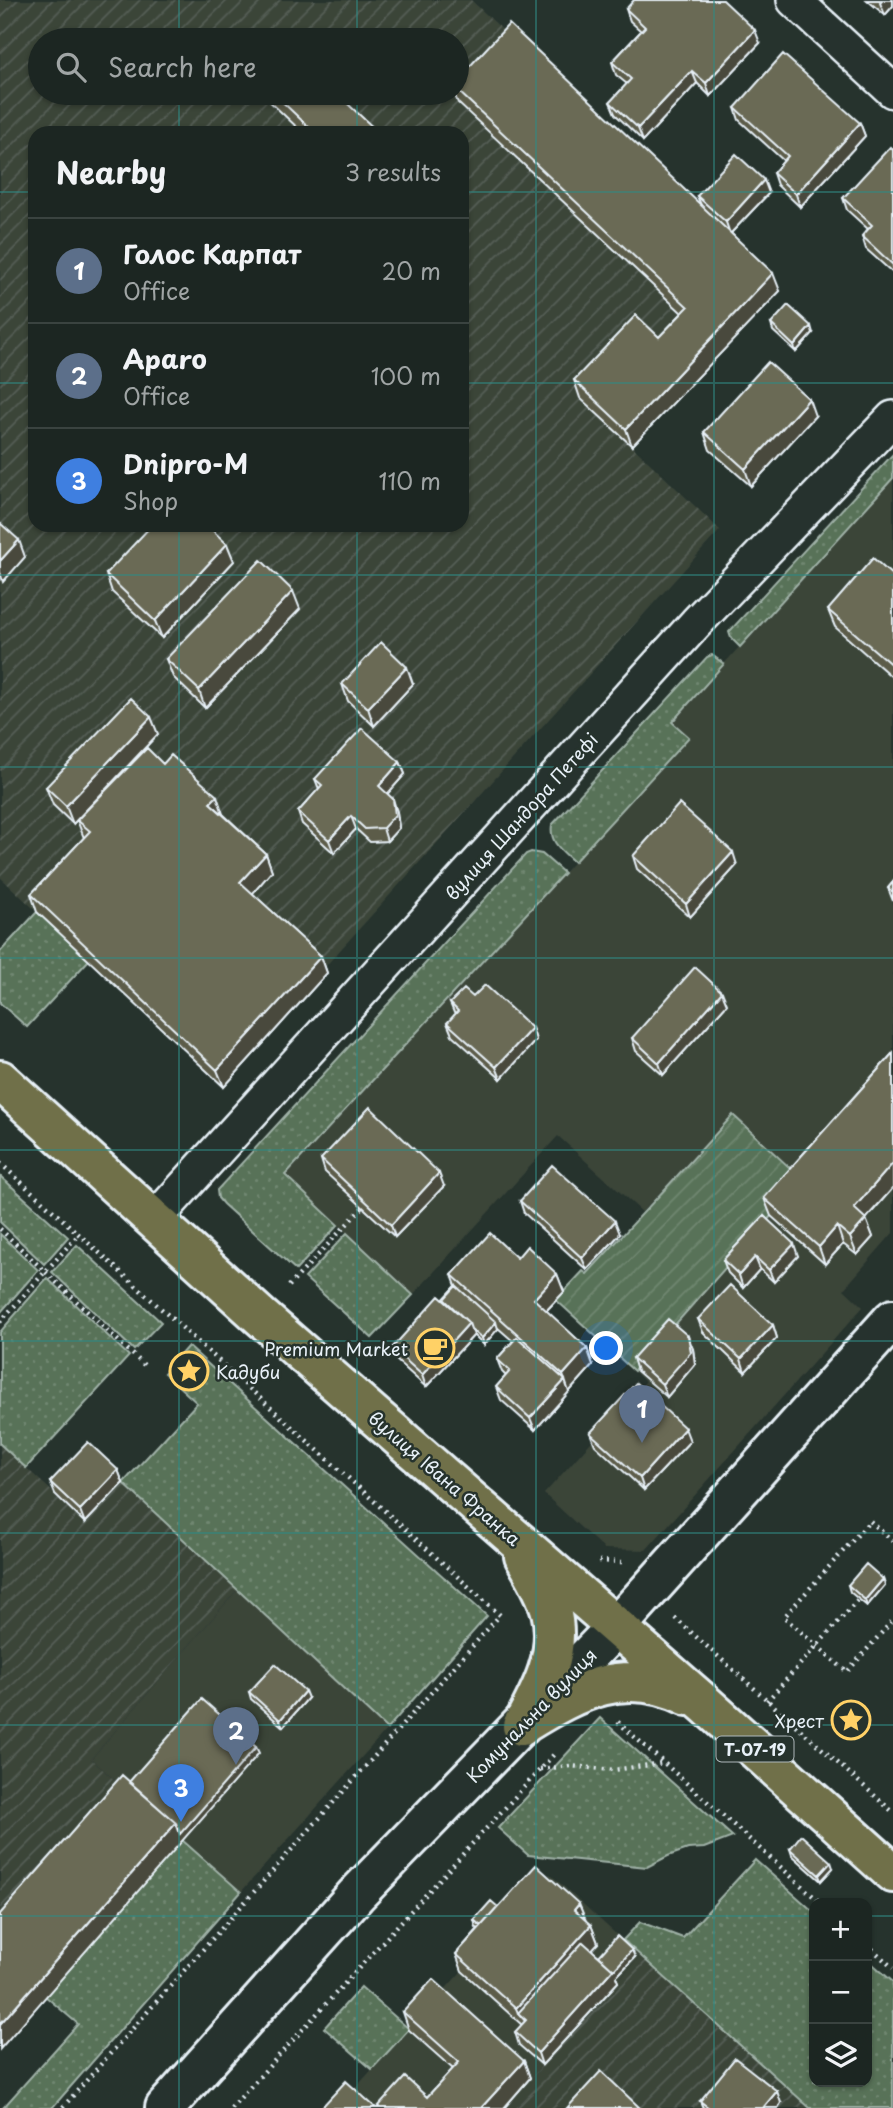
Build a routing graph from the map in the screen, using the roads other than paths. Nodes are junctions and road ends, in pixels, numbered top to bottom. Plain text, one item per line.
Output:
1 (794, 0) edge
2 (893, 91) edge
3 (893, 418) edge
4 (0, 1080) edge
5 (154, 1220) junction
6 (893, 1319) edge
7 (514, 1538) junction
8 (616, 1627) junction
9 (706, 1705) junction
10 (522, 1726) junction
11 (893, 1872) edge
12 (165, 2108) edge

1 - 2 street
3 - 5 street, вулиця Шандора Петефі
4 - 5 main road, вулиця Івана Франка / Т-07-19
5 - 7 main road, вулиця Івана Франка / Т-07-19
6 - 8 main road, Комунальна вулиця
7 - 8 main road, вулиця Івана Франка / Т-07-19
7 - 10 main road
8 - 9 main road, вулиця Івана Франка / Т-07-19
8 - 10 main road, Комунальна вулиця
9 - 10 main road
9 - 11 main road, вулиця Івана Франка / Т-07-19
10 - 12 main road, Комунальна вулиця

